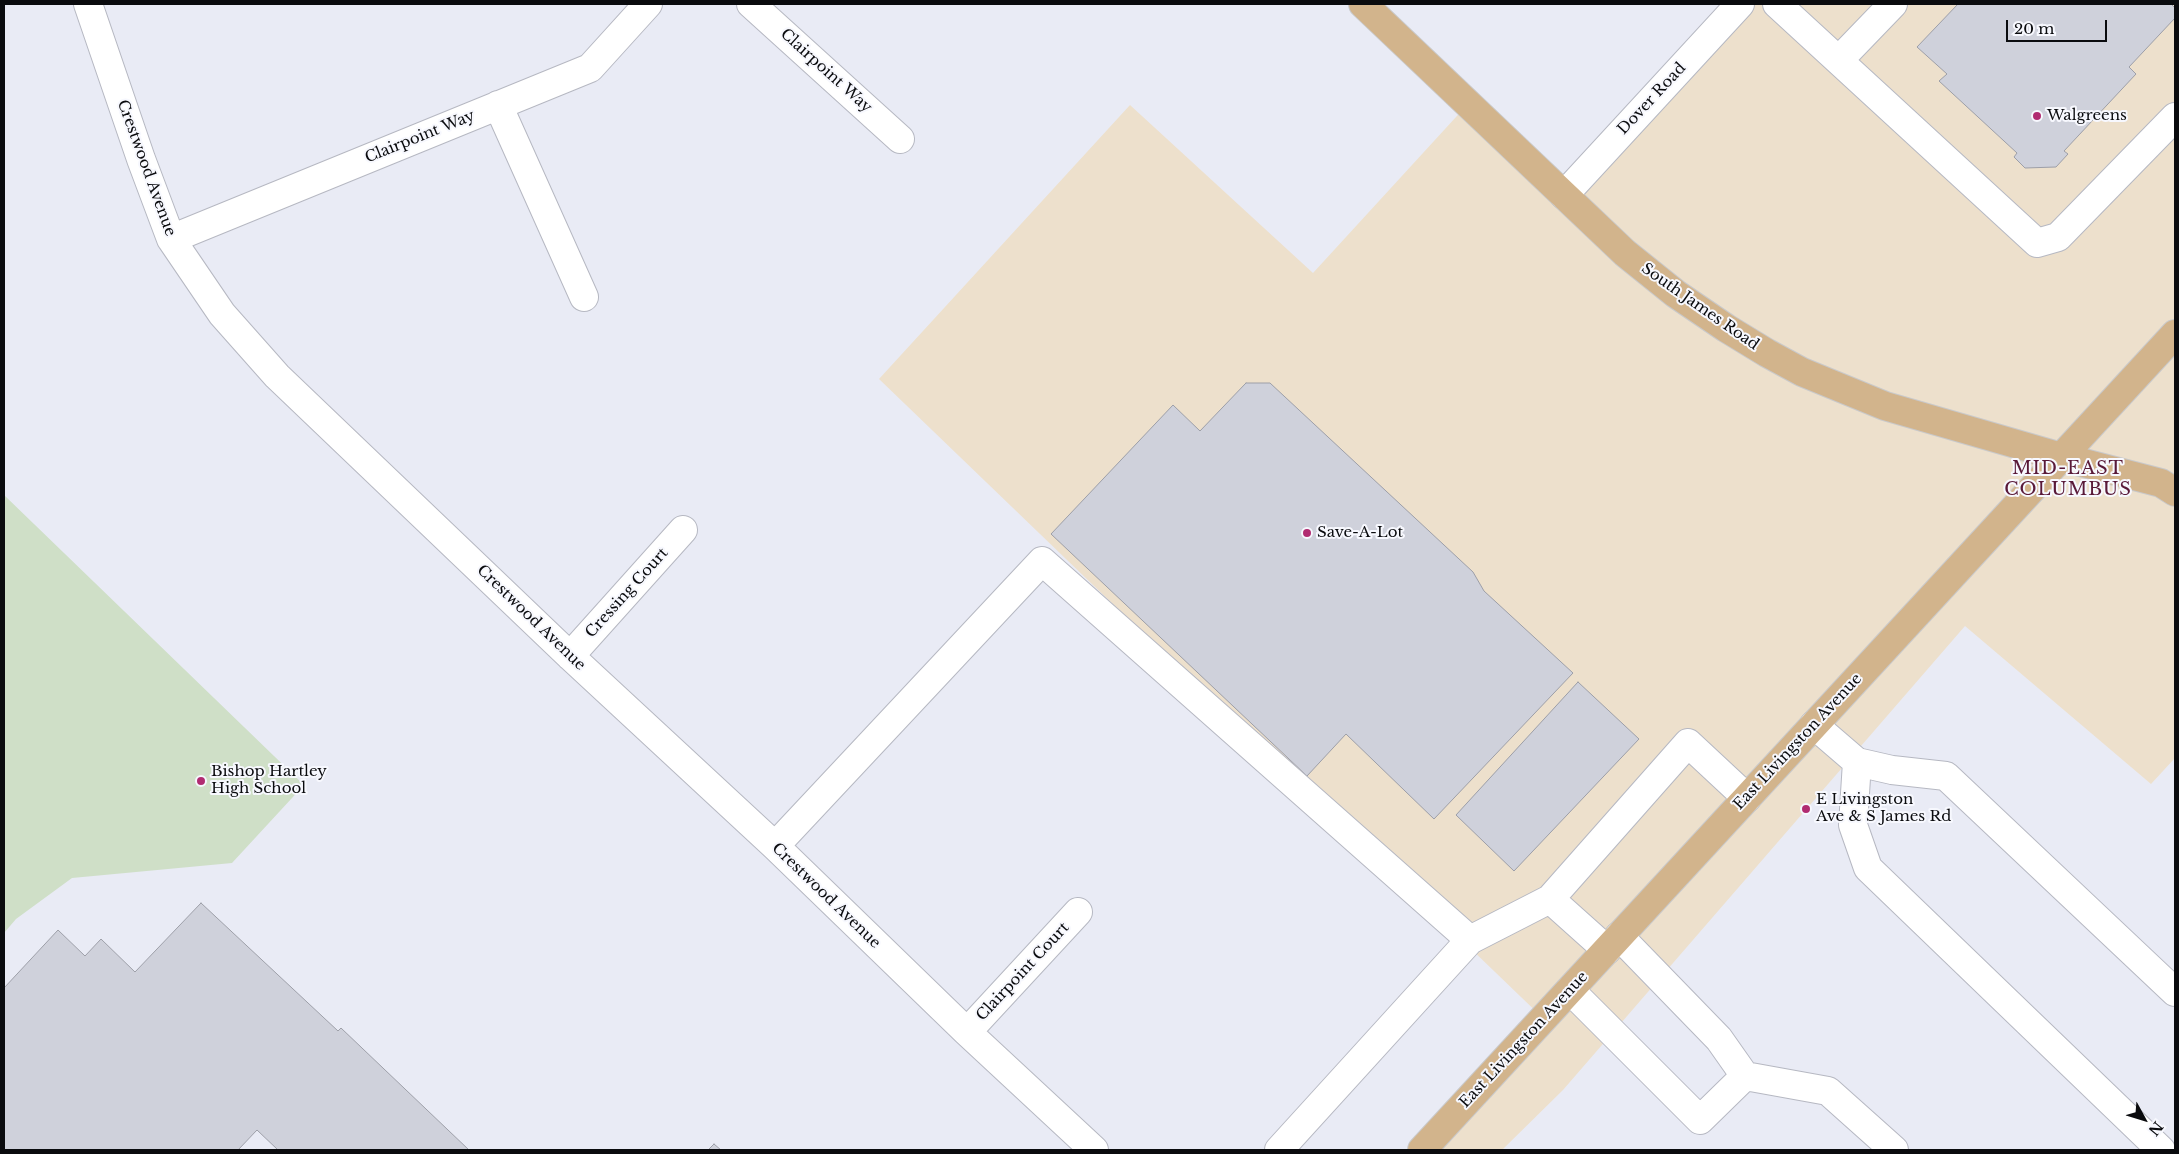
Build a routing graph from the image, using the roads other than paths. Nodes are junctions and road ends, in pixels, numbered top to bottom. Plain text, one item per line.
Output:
1 (88, 4) edge
2 (648, 4) edge
3 (751, 4) edge
4 (1363, 4) edge
5 (1740, 4) edge
6 (1777, 4) edge
7 (1893, 4) edge
8 (1839, 60) junction
9 (498, 105) junction
10 (2175, 117) edge
11 (900, 139) dead end
12 (1564, 194) junction
13 (171, 239) junction
14 (584, 298) dead end
15 (2175, 334) edge
16 (2061, 457) junction
17 (2175, 492) edge
18 (683, 530) dead end
19 (570, 656) junction
20 (1814, 725) junction
21 (1857, 762) junction
22 (1747, 798) junction
23 (775, 846) junction
24 (1550, 899) junction
25 (1078, 912) dead end
26 (1470, 940) junction
27 (1613, 943) junction
28 (1570, 990) junction
29 (2175, 992) edge
30 (967, 1032) junction
31 (1745, 1076) junction
32 (1094, 1150) edge
33 (1279, 1150) edge
34 (1422, 1150) edge
35 (1894, 1150) edge
36 (2161, 1150) edge

1 - 13 street, Crestwood Avenue
2 - 9 street, Clairpoint Way
3 - 11 street, Clairpoint Way
4 - 12 main road, South James Road
5 - 12 street, Dover Road
6 - 8 street
7 - 8 street
8 - 10 street
9 - 13 street, Clairpoint Way
9 - 14 street
12 - 16 main road, South James Road
13 - 19 street, Crestwood Avenue
15 - 16 main road, East Livingston Avenue
16 - 17 main road, South James Road
16 - 20 main road, East Livingston Avenue
18 - 19 street, Cressing Court
19 - 23 street, Crestwood Avenue
20 - 21 street
20 - 22 main road, East Livingston Avenue
21 - 29 street
21 - 36 street
22 - 24 street
22 - 27 main road, East Livingston Avenue
23 - 26 street
23 - 30 street, Crestwood Avenue
24 - 26 street
24 - 27 street
25 - 30 street, Clairpoint Court
26 - 33 street
27 - 28 main road, East Livingston Avenue
27 - 31 street
28 - 31 street
28 - 34 main road, East Livingston Avenue
30 - 32 street, Crestwood Avenue
31 - 35 street

